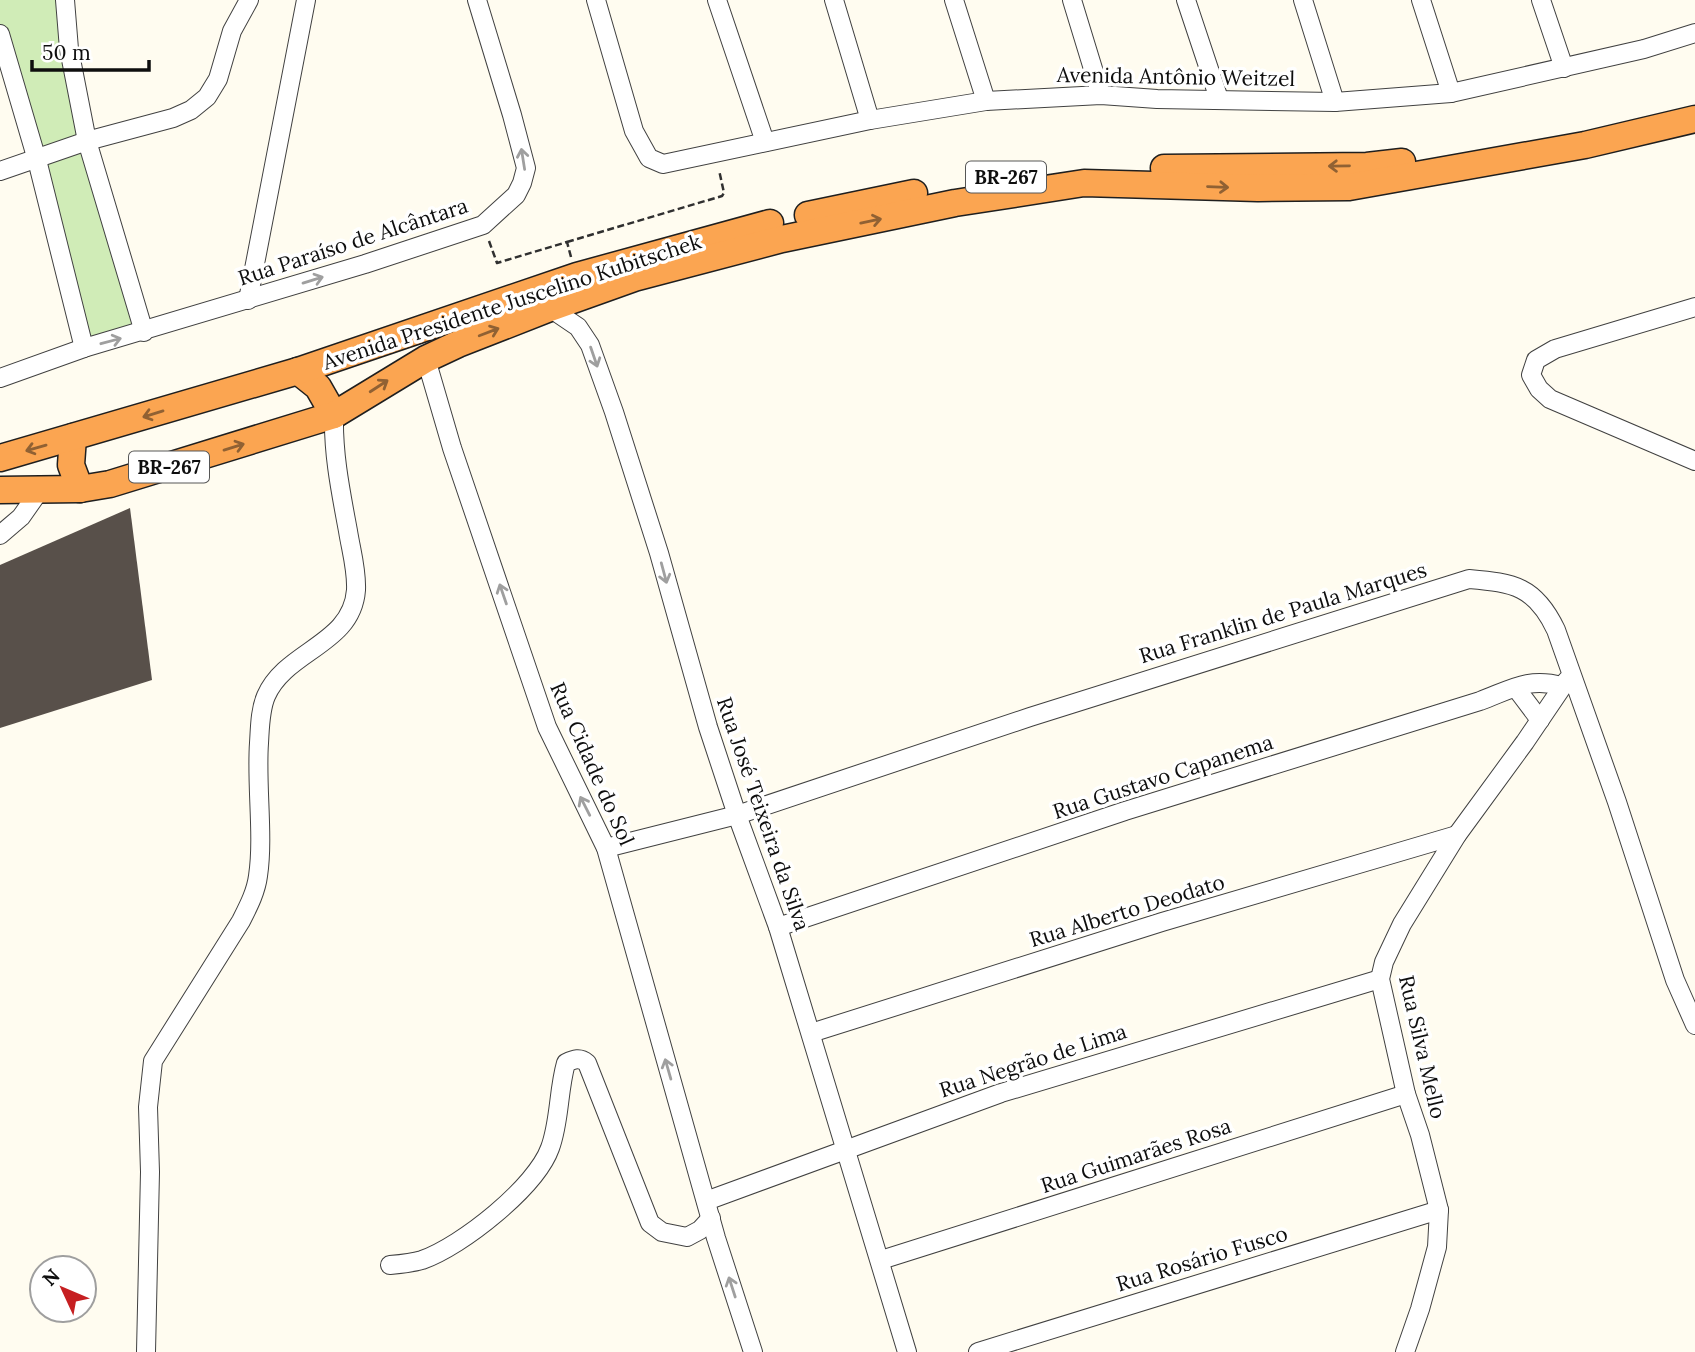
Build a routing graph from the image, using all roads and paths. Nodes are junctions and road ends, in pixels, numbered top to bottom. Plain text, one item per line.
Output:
1 (65, 0) edge
2 (249, 0) edge
3 (306, 0) edge
4 (477, 0) edge
5 (596, 0) edge
6 (717, 0) edge
7 (834, 0) edge
8 (954, 0) edge
9 (1072, 0) edge
10 (1186, 0) edge
11 (1303, 0) edge
12 (1422, 0) edge
13 (1541, 0) edge
14 (1695, 33) edge
15 (0, 34) edge
16 (1564, 68) junction
17 (1451, 93) junction
18 (1101, 95) junction
19 (1219, 99) junction
20 (986, 101) junction
21 (1335, 102) junction
22 (1695, 103) edge
23 (1695, 119) edge
24 (870, 120) junction
25 (87, 141) junction
26 (765, 142) junction
27 (715, 153) junction
28 (37, 160) junction
29 (0, 171) edge
30 (483, 225) junction
31 (567, 242) junction
32 (571, 257) dead end
33 (248, 300) junction
34 (1695, 306) edge
35 (550, 309) junction
36 (144, 332) junction
37 (84, 348) junction
38 (335, 359) junction
39 (426, 359) junction
40 (298, 372) junction
41 (0, 378) edge
42 (334, 415) junction
43 (73, 437) junction
44 (0, 458) edge
45 (1695, 461) edge
46 (80, 489) junction
47 (0, 490) edge
48 (40, 490) junction
49 (0, 535) edge
50 (1567, 680) junction
51 (1516, 688) junction
52 (1540, 720) junction
53 (737, 815) junction
54 (1457, 835) junction
55 (606, 848) junction
56 (778, 927) junction
57 (1380, 979) junction
58 (1695, 1025) edge
59 (811, 1033) junction
60 (1406, 1094) junction
61 (845, 1148) junction
62 (708, 1210) junction
63 (1439, 1210) junction
64 (881, 1260) junction
65 (390, 1265) dead end
66 (146, 1352) edge
67 (753, 1352) edge
68 (907, 1352) edge
69 (978, 1352) edge
70 (1405, 1352) edge

1 - 25 street
2 - 25 street
3 - 33 street
30 -> 4 street, Rua Paraíso de Alcântara
5 - 27 street, Avenida Antônio Weitzel
6 - 26 street
7 - 24 street
8 - 20 street
9 - 18 street
10 - 19 street
11 - 21 street
12 - 17 street
13 - 16 street
14 - 16 street, Avenida Antônio Weitzel
15 - 28 street
16 - 17 street, Avenida Antônio Weitzel
17 - 21 street, Avenida Antônio Weitzel
18 - 19 street, Avenida Antônio Weitzel
18 - 20 street, Avenida Antônio Weitzel
19 - 21 street, Avenida Antônio Weitzel
20 - 24 street, Avenida Antônio Weitzel
22 -> 38 highway, Avenida Presidente Juscelino Kubitschek / BR-267
35 -> 23 highway, Avenida Presidente Juscelino Kubitschek / BR-267
24 - 26 street, Avenida Antônio Weitzel
25 - 28 street
25 - 36 street
26 - 27 street, Avenida Antônio Weitzel
27 - 31 path
28 - 29 street
28 - 37 street
30 - 31 path
33 -> 30 street, Rua Paraíso de Alcântara
31 - 32 path
33 - 36 street, Rua Paraíso de Alcântara
34 - 45 street
39 -> 35 highway, Avenida Presidente Juscelino Kubitschek / BR-267
35 -> 53 street, Rua José Teixeira da Silva
37 -> 36 street, Rua Paraíso de Alcântara
37 - 41 street, Rua Paraíso de Alcântara
38 - 39 highway
38 - 40 highway, Avenida Presidente Juscelino Kubitschek / BR-267
42 -> 39 highway, Avenida Presidente Juscelino Kubitschek / BR-267
55 -> 39 street, Rua Cidade do Sol
40 - 42 highway
40 -> 43 highway, Avenida Presidente Juscelino Kubitschek / BR-267
46 -> 42 highway, Avenida Presidente Juscelino Kubitschek / BR-267
42 - 66 street
43 -> 44 highway, Avenida Presidente Juscelino Kubitschek / BR-267
43 - 46 highway
46 - 48 highway, Avenida Presidente Juscelino Kubitschek / BR-267
47 - 48 highway, Avenida Presidente Juscelino Kubitschek / BR-267
48 - 49 street
50 - 51 street, Rua Gustavo Capanema
50 - 52 street, Rua Silva Mello
50 - 53 street, Rua Franklin de Paula Marques
50 - 58 street, Rua Franklin de Paula Marques
51 - 52 street
51 - 56 street, Rua Gustavo Capanema
52 - 54 street, Rua Silva Mello
53 - 55 street, Rua Franklin de Paula Marques
53 - 56 street, Rua José Teixeira da Silva
54 - 57 street, Rua Silva Mello
54 - 59 street, Rua Alberto Deodato
62 -> 55 street, Rua Cidade do Sol
56 - 59 street, Rua José Teixeira da Silva
57 - 60 street, Rua Silva Mello
57 - 61 street, Rua Negrão de Lima
59 - 61 street, Rua José Teixeira da Silva
60 - 63 street, Rua Silva Mello
60 - 64 street, Rua Guimarães Rosa
61 - 62 street, Rua Negrão de Lima
61 - 64 street, Rua José Teixeira da Silva
62 - 65 street, Rua Negrão de Lima
67 -> 62 street, Rua Cidade do Sol
63 - 69 street, Rua Rosário Fusco
63 - 70 street, Rua Silva Mello
64 - 68 street, Rua José Teixeira da Silva

